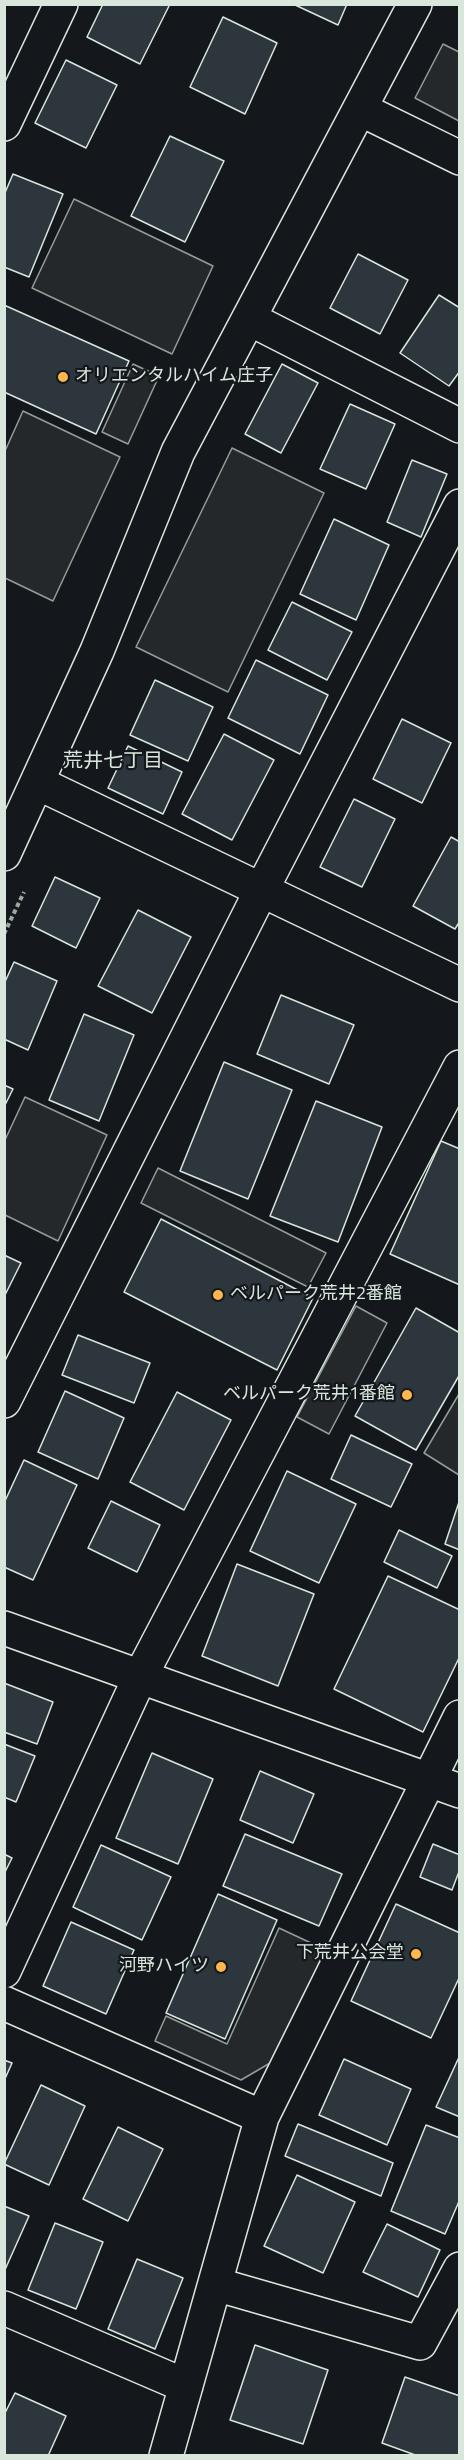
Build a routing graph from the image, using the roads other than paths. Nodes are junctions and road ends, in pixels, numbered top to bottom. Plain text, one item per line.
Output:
1 (61, 4) edge
2 (415, 4) edge
3 (360, 109) junction
4 (4, 124) edge
5 (459, 158) edge
6 (250, 319) junction
7 (459, 426) edge
8 (459, 506) edge
9 (38, 783) junction
10 (13, 817) edge
11 (4, 854) edge
12 (262, 889) junction
13 (459, 986) edge
14 (459, 1067) edge
15 (4, 1401) edge
16 (4, 1628) edge
17 (140, 1677) junction
18 (459, 1717) edge
19 (428, 1780) junction
20 (459, 1791) edge
21 (4, 1971) edge
22 (4, 2002) edge
23 (262, 2117) junction
24 (459, 2269) edge
25 (215, 2284) junction
26 (4, 2308) edge
27 (186, 2386) junction
28 (166, 2456) edge

1 - 4 street
2 - 3 street
3 - 5 street
3 - 6 street
6 - 7 street
6 - 9 street
8 - 12 street
9 - 10 street
9 - 12 street
10 - 11 street
12 - 13 street
12 - 15 street
14 - 17 street
16 - 17 street
17 - 19 street
17 - 21 street
18 - 19 street
19 - 20 street
19 - 23 street
22 - 23 street
23 - 25 street
24 - 25 street
25 - 27 street
26 - 27 street
27 - 28 street

